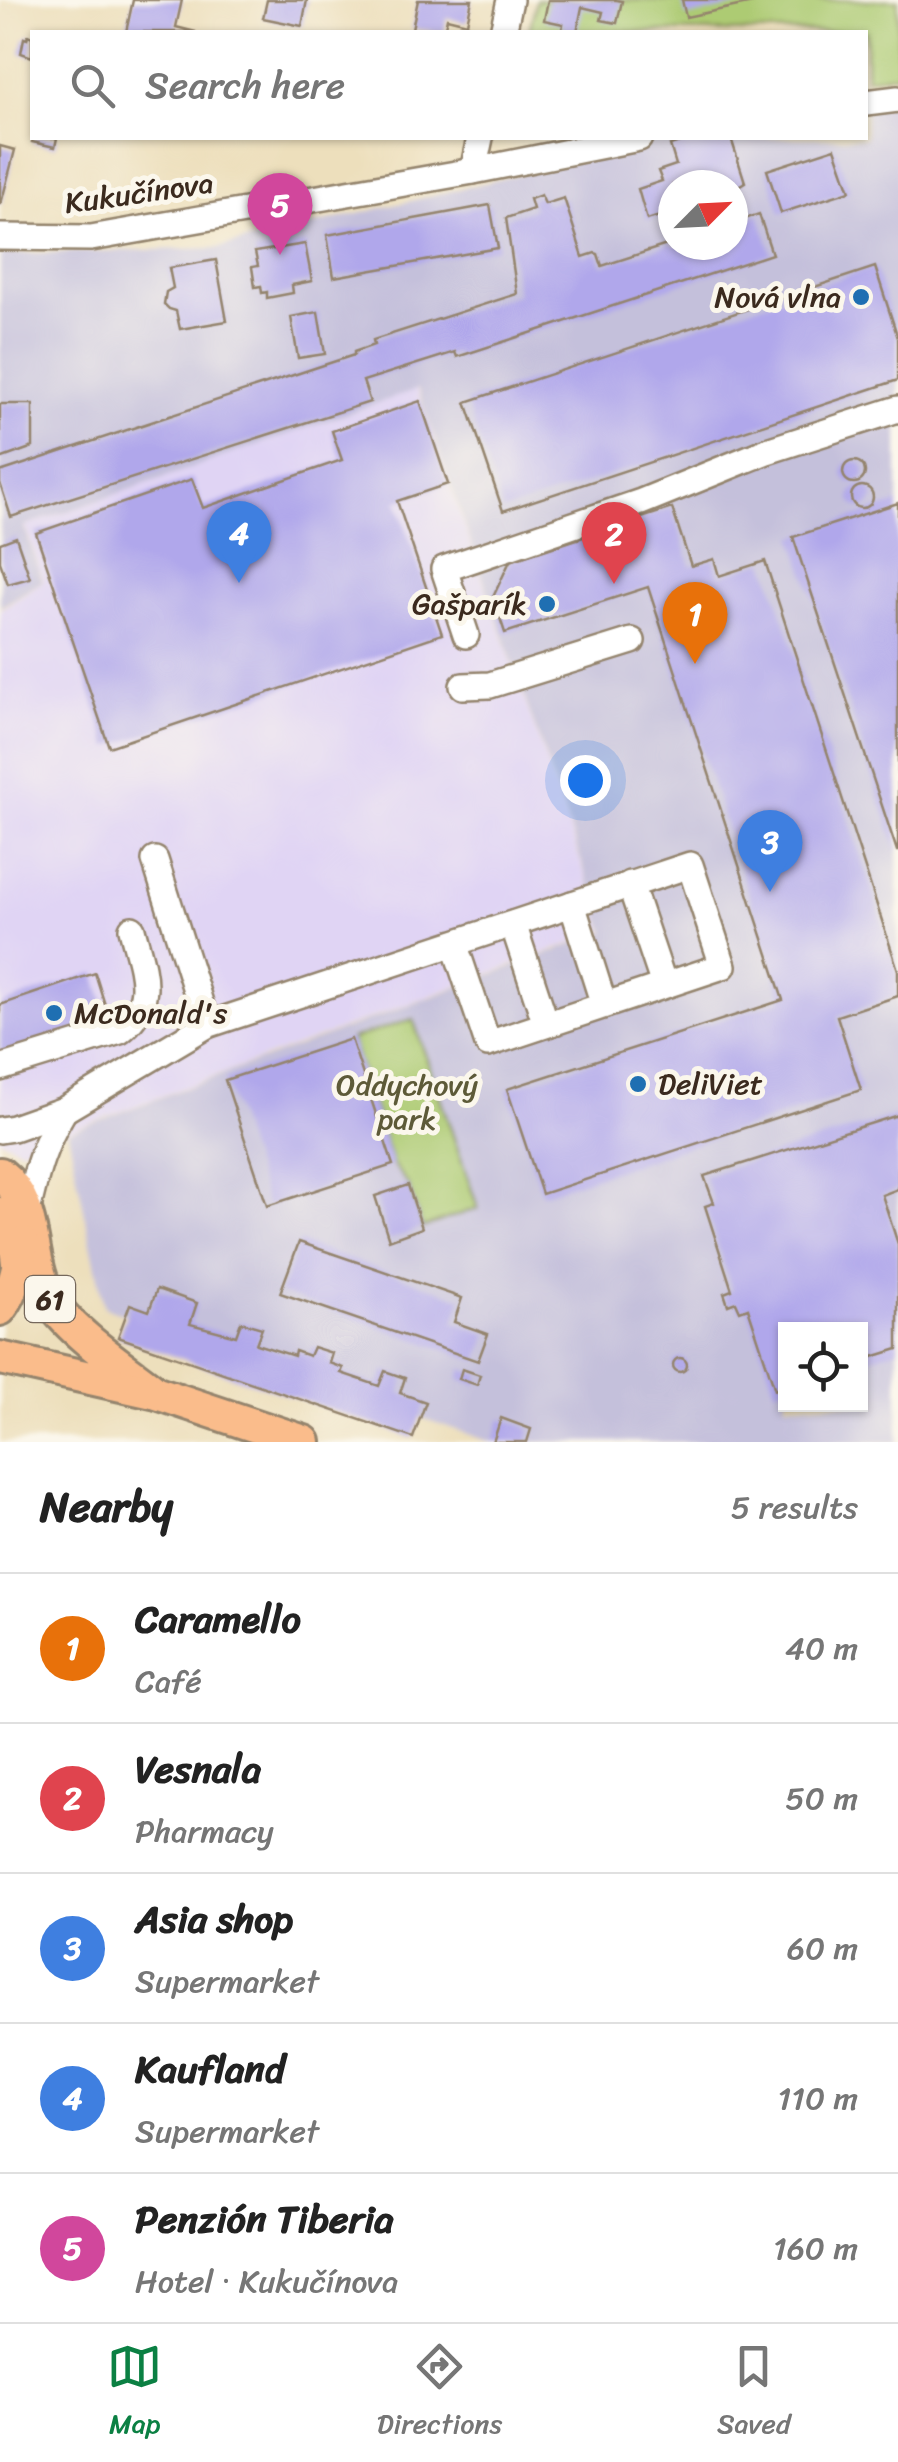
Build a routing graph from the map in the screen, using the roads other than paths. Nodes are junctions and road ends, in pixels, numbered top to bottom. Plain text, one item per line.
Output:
1 (510, 0) edge
2 (503, 30) edge
3 (898, 99) edge
4 (868, 103) edge
5 (480, 140) edge
6 (629, 140) edge
7 (473, 171) junction
8 (0, 237) edge
9 (898, 409) edge
10 (466, 635) dead end
11 (632, 642) dead end
12 (463, 686) dead end
13 (155, 860) dead end
14 (630, 884) junction
15 (572, 904) junction
16 (513, 924) junction
17 (132, 929) dead end
18 (454, 944) junction
19 (664, 985) junction
20 (604, 1005) junction
21 (207, 1024) junction
22 (546, 1024) junction
23 (0, 1068) edge
24 (64, 1110) junction
25 (4, 1134) edge
26 (0, 1174) edge
27 (13, 1213) edge
28 (19, 1270) junction
29 (0, 1309) edge
30 (0, 1337) edge
31 (0, 1358) edge
32 (104, 1370) junction
33 (304, 1442) edge

1 - 2 street
3 - 4 street
5 - 7 street
6 - 7 street, Kukučínova
7 - 8 street, Kukučínova
9 - 10 street
11 - 12 street
13 - 21 street
14 - 15 street
14 - 19 street
14 - 19 street
15 - 16 street
15 - 20 street
16 - 18 street
16 - 22 street
17 - 23 street
18 - 21 street
18 - 22 street
19 - 20 street
20 - 22 street
21 - 24 street
24 - 25 street
24 - 27 street
26 - 27 main road, 61
27 - 28 main road, 61
27 - 32 main road, 61
28 - 29 main road, 61
28 - 32 main road, 61
30 - 32 main road, 61
31 - 32 main road, 61
32 - 33 main road, 61

